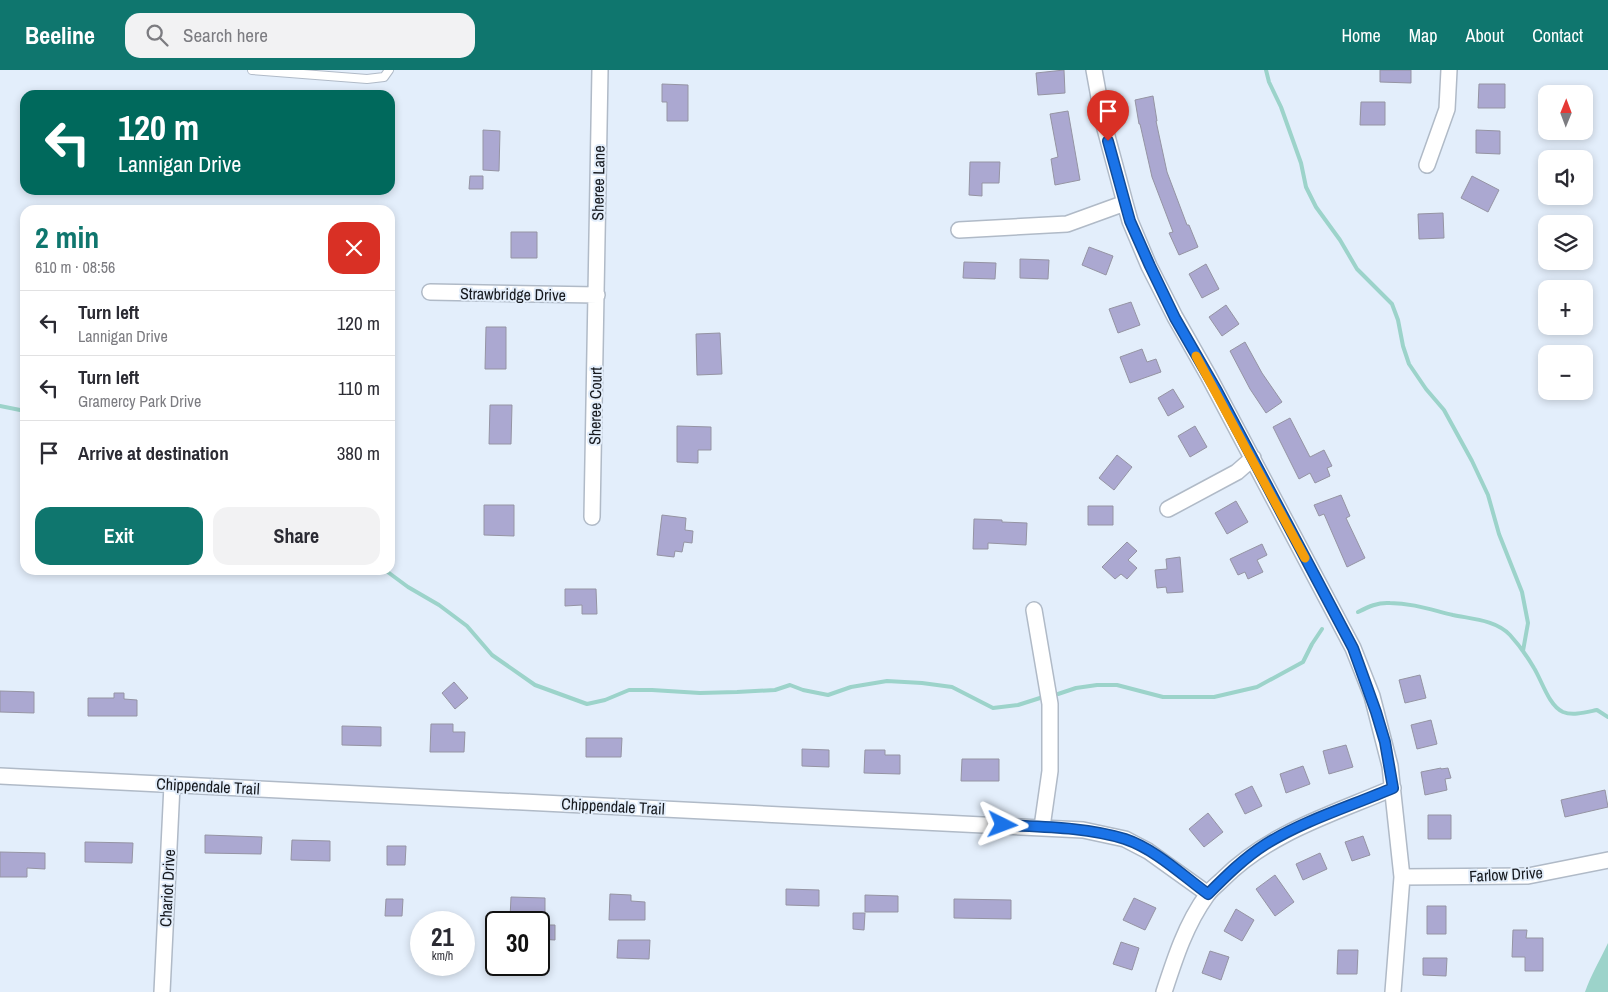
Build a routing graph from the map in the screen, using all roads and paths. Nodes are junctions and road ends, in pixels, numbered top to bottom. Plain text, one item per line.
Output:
1 (252, 70) edge
2 (389, 70) edge
3 (600, 70) edge
4 (1094, 70) edge
5 (1449, 70) edge
6 (1427, 166) dead end
7 (1125, 203) junction
8 (959, 230) dead end
9 (430, 292) dead end
10 (597, 295) junction
11 (1253, 458) junction
12 (1168, 509) dead end
13 (592, 517) dead end
14 (1034, 610) dead end
15 (0, 776) edge
16 (172, 785) junction
17 (1393, 788) junction
18 (1042, 827) junction
19 (1608, 860) edge
20 (1402, 877) junction
21 (1208, 894) junction
22 (162, 992) edge
23 (1164, 992) edge
24 (1393, 992) edge

1 - 2 lane
3 - 10 street, Sheree Lane
4 - 7 street
5 - 6 street
7 - 8 street
7 - 11 street
9 - 10 street, Strawbridge Drive
10 - 13 street, Sheree Court
11 - 12 street
11 - 17 street
14 - 18 street
15 - 16 street, Chippendale Trail
16 - 18 street, Chippendale Trail
16 - 22 street, Chariot Drive
17 - 20 street
17 - 21 street
18 - 21 street, Chippendale Trail
19 - 20 street, Farlow Drive
20 - 24 street
21 - 23 street

